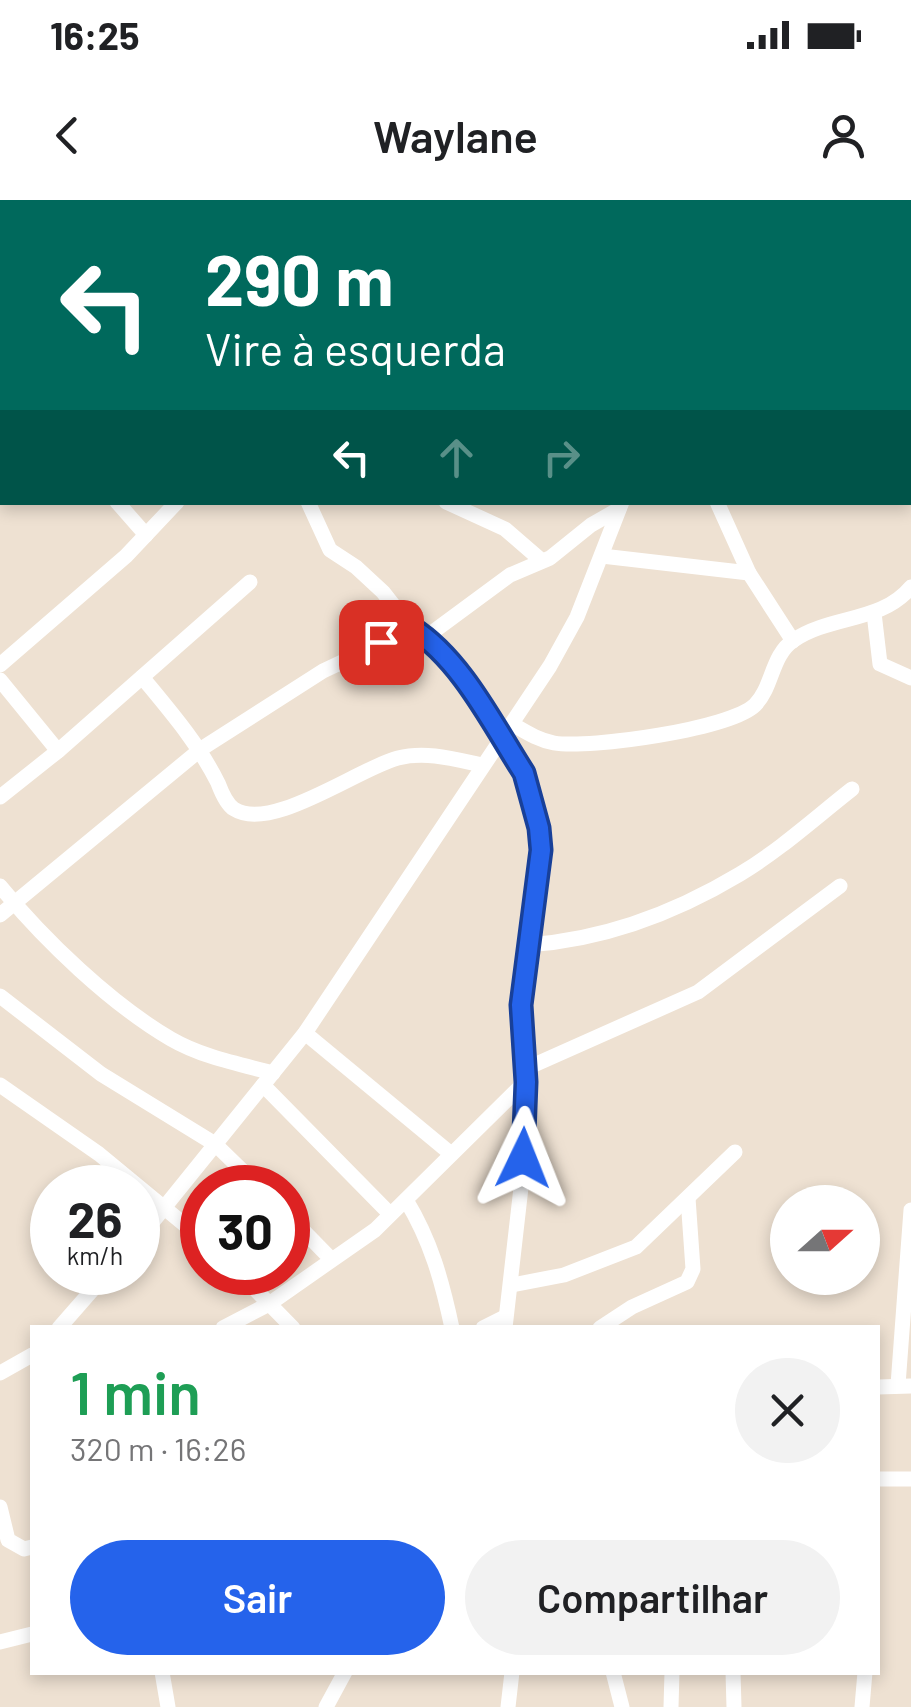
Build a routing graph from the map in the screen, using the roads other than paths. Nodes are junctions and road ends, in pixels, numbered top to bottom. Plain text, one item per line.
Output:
1 (120, 505) edge
2 (174, 505) edge
3 (309, 505) edge
4 (453, 505) edge
5 (719, 505) edge
6 (620, 506) edge
7 (146, 535) junction
8 (602, 556) junction
9 (542, 561) junction
10 (748, 573) junction
11 (250, 582) dead end
12 (911, 586) edge
13 (874, 613) junction
14 (419, 633) junction
15 (792, 641) junction
16 (0, 665) edge
17 (142, 677) junction
18 (911, 678) edge
19 (0, 680) edge
20 (512, 724) junction
21 (501, 737) junction
22 (201, 750) junction
23 (58, 751) junction
24 (482, 765) junction
25 (852, 789) dead end
26 (0, 797) edge
27 (0, 886) edge
28 (840, 886) dead end
29 (14, 904) junction
30 (0, 915) edge
31 (527, 944) junction
32 (0, 996) edge
33 (305, 1033) junction
34 (525, 1076) junction
35 (268, 1079) junction
36 (0, 1084) edge
37 (215, 1144) junction
38 (735, 1152) dead end
39 (450, 1153) junction
40 (236, 1165) edge
41 (688, 1198) junction
42 (406, 1200) junction
43 (164, 1205) junction
44 (160, 1210) edge
45 (911, 1210) edge
46 (390, 1214) junction
47 (180, 1219) edge
48 (310, 1238) edge
49 (331, 1259) junction
50 (512, 1286) junction
51 (88, 1295) edge
52 (261, 1295) edge
53 (270, 1304) junction
54 (505, 1322) edge
55 (62, 1325) edge
56 (229, 1325) edge
57 (289, 1325) edge
58 (451, 1325) edge
59 (605, 1325) edge
60 (30, 1356) edge
61 (0, 1373) edge
62 (904, 1386) edge
63 (880, 1479) edge
64 (911, 1480) edge
65 (0, 1507) edge
66 (30, 1548) edge
67 (30, 1634) edge
68 (0, 1642) edge
69 (163, 1675) edge
70 (342, 1675) edge
71 (512, 1675) edge
72 (614, 1675) edge
73 (672, 1675) edge
74 (733, 1675) edge
75 (865, 1675) edge
76 (168, 1707) edge
77 (326, 1707) edge
78 (508, 1707) edge
79 (622, 1707) edge
80 (671, 1707) edge
81 (734, 1707) edge
82 (862, 1707) edge

1 - 7 street
2 - 7 street
3 - 14 street
4 - 9 street
5 - 10 street
6 - 8 street
6 - 9 street
7 - 16 street
8 - 10 street
8 - 20 street
9 - 14 street
10 - 15 street
11 - 17 street
12 - 13 street
13 - 15 street
13 - 18 street
14 - 21 street
14 - 22 street
15 - 20 street
17 - 22 street
17 - 23 street
19 - 23 street
20 - 21 street
21 - 24 street
21 - 31 street
22 - 24 street
22 - 29 street
23 - 26 street
24 - 33 street
25 - 31 street
27 - 29 street
28 - 34 street
29 - 30 street
29 - 35 street
31 - 34 street
32 - 37 street
33 - 35 street
33 - 39 street
34 - 39 street
34 - 50 street
35 - 37 street
35 - 46 street
36 - 43 street
37 - 40 street
37 - 43 street
38 - 41 street
39 - 42 street
41 - 50 street
41 - 59 street
42 - 46 street
42 - 58 street
43 - 44 street
43 - 47 street
45 - 62 street
46 - 49 street
48 - 49 street
49 - 53 street
50 - 54 street
51 - 55 street
52 - 53 street
53 - 56 street
53 - 57 street
60 - 61 street
63 - 64 street
65 - 66 street
67 - 68 street
69 - 76 street
70 - 77 street
71 - 78 street
72 - 79 street
73 - 80 street
74 - 81 street
75 - 82 street

